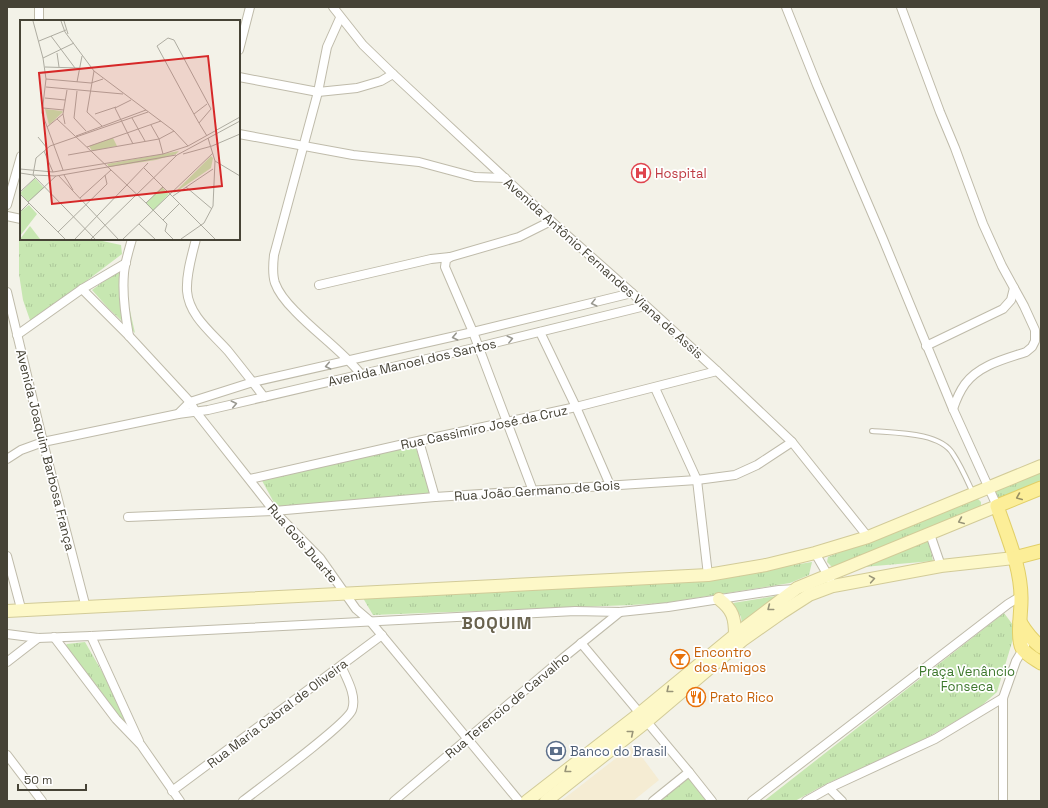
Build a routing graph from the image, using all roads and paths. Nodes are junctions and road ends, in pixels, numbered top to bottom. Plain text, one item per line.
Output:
1 (39, 7) edge
2 (250, 7) edge
3 (333, 7) edge
4 (786, 7) edge
5 (901, 7) edge
6 (340, 18) junction
7 (39, 20) edge
8 (240, 46) edge
9 (393, 74) junction
10 (240, 77) edge
11 (318, 92) junction
12 (240, 134) edge
13 (303, 146) junction
14 (20, 160) edge
15 (505, 178) junction
16 (7, 205) edge
17 (7, 216) edge
18 (20, 219) edge
19 (551, 222) junction
20 (130, 240) edge
21 (196, 240) edge
22 (450, 257) junction
23 (126, 263) junction
24 (318, 285) dead end
25 (1014, 288) junction
26 (82, 289) junction
27 (7, 292) edge
28 (632, 293) junction
29 (645, 306) junction
30 (473, 332) junction
31 (540, 332) junction
32 (17, 335) junction
33 (130, 336) junction
34 (478, 346) junction
35 (926, 346) junction
36 (350, 361) junction
37 (717, 371) junction
38 (360, 373) junction
39 (253, 382) junction
40 (655, 388) junction
41 (264, 397) junction
42 (190, 402) junction
43 (576, 407) junction
44 (953, 409) junction
45 (196, 412) junction
46 (178, 414) junction
47 (506, 422) junction
48 (872, 431) dead end
49 (419, 441) junction
50 (43, 442) junction
51 (792, 442) junction
52 (7, 459) edge
53 (1041, 466) edge
54 (250, 479) junction
55 (697, 480) junction
56 (610, 485) junction
57 (989, 488) junction
58 (1041, 488) edge
59 (532, 492) junction
60 (974, 494) junction
61 (435, 497) junction
62 (997, 506) junction
63 (274, 511) junction
64 (128, 517) dead end
65 (930, 534) junction
66 (868, 537) junction
67 (1041, 551) edge
68 (815, 553) junction
69 (7, 556) edge
70 (1014, 558) junction
71 (941, 566) junction
72 (708, 575) junction
73 (830, 580) junction
74 (797, 588) junction
75 (347, 594) junction
76 (1021, 596) junction
77 (719, 599) junction
78 (86, 608) junction
79 (7, 612) edge
80 (22, 612) junction
81 (620, 612) junction
82 (370, 621) junction
83 (7, 634) edge
84 (382, 635) junction
85 (735, 635) junction
86 (91, 636) junction
87 (54, 637) junction
88 (38, 638) junction
89 (581, 643) junction
90 (1032, 645) edge
91 (7, 662) edge
92 (1041, 663) edge
93 (341, 666) junction
94 (1003, 698) junction
95 (642, 718) junction
96 (467, 739) junction
97 (141, 745) junction
98 (7, 756) edge
99 (689, 772) junction
100 (829, 788) junction
101 (172, 791) junction
102 (42, 801) edge
103 (180, 801) edge
104 (243, 801) edge
105 (394, 801) edge
106 (520, 801) edge
107 (527, 801) edge
108 (546, 801) edge
109 (653, 801) edge
110 (712, 801) edge
111 (752, 801) edge
112 (806, 801) edge
113 (842, 801) edge
114 (1003, 801) edge

1 - 7 street
2 - 8 street
3 - 6 street, Avenida Antônio Fernandes Viana de Assis
4 - 35 street
5 - 25 street
6 - 9 street, Avenida Antônio Fernandes Viana de Assis
6 - 11 street
9 - 11 street
9 - 15 street, Avenida Antônio Fernandes Viana de Assis
10 - 11 street
11 - 13 street
12 - 13 street
13 - 15 street
13 - 36 street
14 - 16 street
15 - 19 street, Avenida Antônio Fernandes Viana de Assis
17 - 18 street
19 - 22 street
19 - 28 street, Avenida Antônio Fernandes Viana de Assis
20 - 23 street
21 - 39 street
22 - 24 street
22 - 30 street
23 - 26 street
23 - 33 street
25 - 35 street
25 - 44 street
26 - 32 street
26 - 33 street, Rua Gois Duarte
27 - 32 street, Avenida Joaquim Barbosa França
28 - 29 street, Avenida Antônio Fernandes Viana de Assis
28 -> 30 street, Avenida Manoel dos Santos
29 - 31 street, Avenida Manoel dos Santos
29 - 37 street, Avenida Antônio Fernandes Viana de Assis
30 - 34 street
30 -> 36 street, Avenida Manoel dos Santos
34 -> 31 street, Avenida Manoel dos Santos
31 - 43 street
32 - 50 street, Avenida Joaquim Barbosa França
33 - 42 street, Rua Gois Duarte
34 - 38 street, Avenida Manoel dos Santos
34 - 47 street
35 - 44 street
36 - 38 street
36 -> 39 street, Avenida Manoel dos Santos
37 - 40 street, Rua Cassimiro José da Cruz
37 - 51 street, Avenida Antônio Fernandes Viana de Assis
38 - 41 street, Avenida Manoel dos Santos
39 - 41 street
39 - 42 street, Avenida Manoel dos Santos
40 - 43 street, Rua Cassimiro José da Cruz
40 - 55 street
45 -> 41 street, Avenida Manoel dos Santos
42 - 45 street, Rua Gois Duarte
42 - 46 street, Avenida Manoel dos Santos
43 - 47 street, Rua Cassimiro José da Cruz
43 - 56 street
44 - 57 street
45 - 46 street, Avenida Manoel dos Santos
45 - 54 street, Rua Gois Duarte
46 - 50 street, Avenida Manoel dos Santos
47 - 49 street, Rua Cassimiro José da Cruz
47 - 59 street
48 - 60 lane
49 - 54 street, Rua Cassimiro José da Cruz
49 - 61 street
50 - 52 street, Avenida Manoel dos Santos
50 - 78 street, Avenida Joaquim Barbosa França
51 - 55 street, Rua João Germano de Gois
51 - 66 street, Avenida Antônio Fernandes Viana de Assis
53 - 57 main road
54 - 63 street, Rua Gois Duarte
55 - 56 street, Rua João Germano de Gois
55 - 72 street
56 - 59 street, Rua João Germano de Gois
57 - 60 main road
57 - 62 street
58 -> 62 main road
59 - 61 street, Rua João Germano de Gois
60 - 66 main road
61 - 63 street, Rua João Germano de Gois
62 -> 65 main road
62 - 70 main road
63 - 64 street, Rua João Germano de Gois
63 - 75 street, Rua Gois Duarte
65 - 71 street
65 - 73 main road
66 - 68 main road
67 - 70 main road
68 - 72 main road
68 - 73 street
69 - 80 street
70 - 71 main road
70 - 76 main road
73 -> 71 main road
72 - 75 main road
73 - 74 main road
73 - 95 main road
74 - 77 street
74 -> 85 main road
75 - 78 main road
75 - 82 street, Rua Gois Duarte
76 - 90 main road
76 - 111 street
77 - 81 street
77 - 85 main road
78 - 80 main road
79 - 80 main road
81 - 82 street
81 - 89 street, Rua Terencio de Carvalho
82 - 84 street, Rua Gois Duarte
82 - 86 street
83 - 88 street
84 - 93 street, Rua Maria Cabral de Oliveira
84 - 96 street, Rua Gois Duarte
85 -> 95 main road
86 - 87 street
86 - 97 street
87 - 88 street
87 - 97 street
88 - 91 street
89 - 95 street
89 - 96 street, Rua Terencio de Carvalho
90 - 92 main road
90 - 94 street
93 - 101 street, Rua Maria Cabral de Oliveira
93 - 104 street
94 - 100 street
94 - 114 street
95 - 99 street
95 -> 107 main road
108 -> 95 main road
96 - 105 street, Rua Terencio de Carvalho
96 - 106 street, Rua Gois Duarte
97 - 101 street
98 - 102 street
99 - 109 street
99 - 110 street
100 - 112 street
100 - 113 street
101 - 103 street

